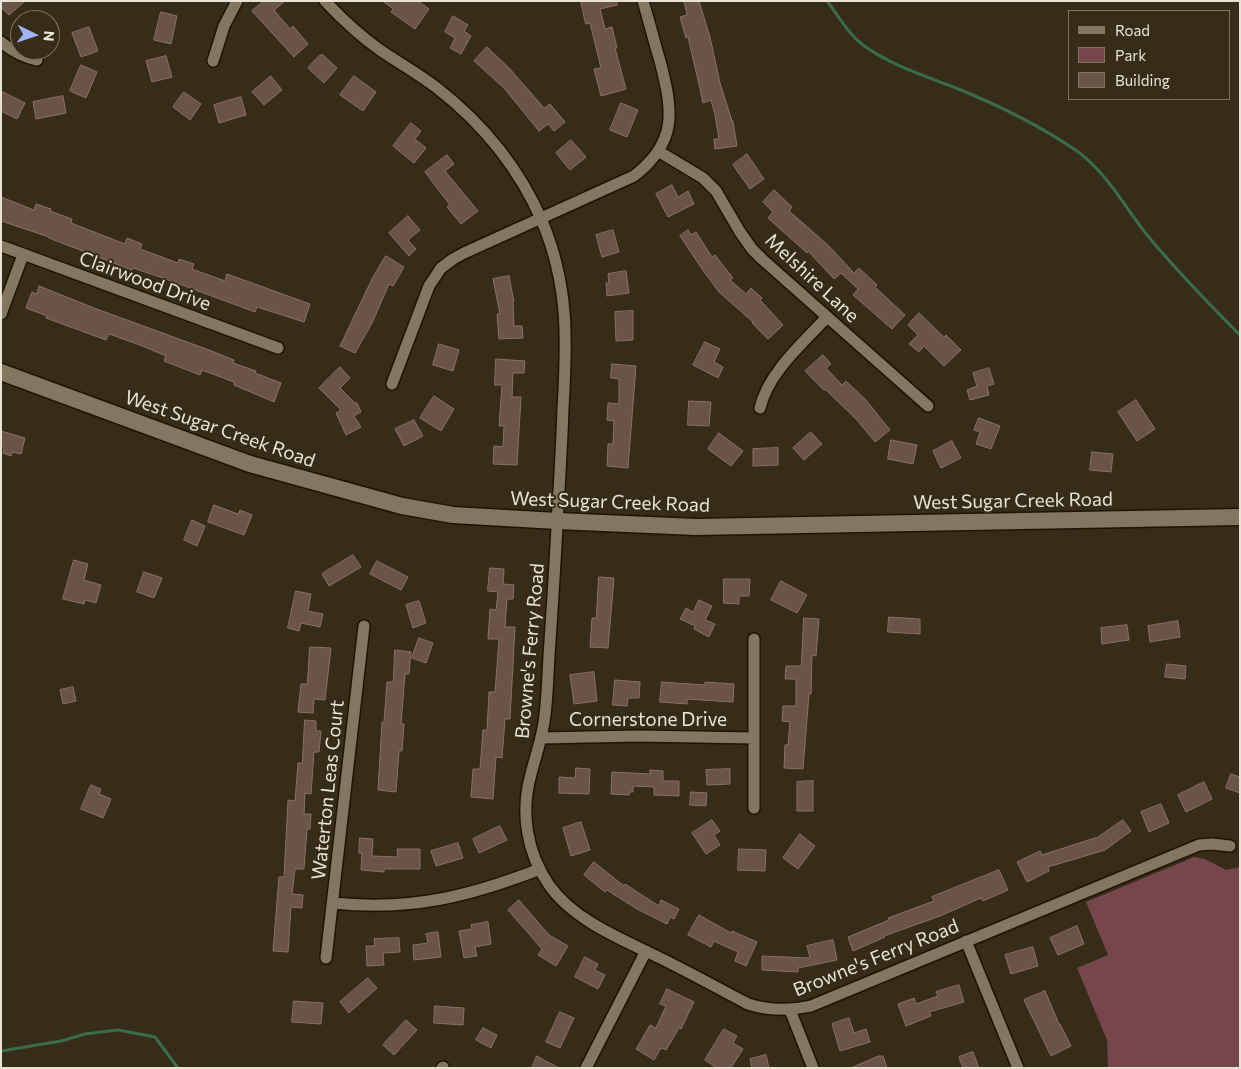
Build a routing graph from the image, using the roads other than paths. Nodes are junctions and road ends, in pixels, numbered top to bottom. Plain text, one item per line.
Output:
1 (237, 1) edge
2 (326, 1) edge
3 (643, 1) edge
4 (213, 60) dead end
5 (658, 151) junction
6 (541, 219) junction
7 (1, 246) edge
8 (23, 254) junction
9 (1, 314) edge
10 (827, 316) junction
11 (278, 348) dead end
12 (1, 372) edge
13 (392, 384) dead end
14 (928, 406) dead end
15 (760, 408) dead end
16 (1240, 517) edge
17 (557, 522) junction
18 (364, 626) dead end
19 (754, 639) dead end
20 (542, 738) junction
21 (754, 738) junction
22 (754, 808) dead end
23 (1230, 846) dead end
24 (540, 869) junction
25 (333, 903) junction
26 (966, 941) junction
27 (646, 951) junction
28 (326, 958) dead end
29 (790, 1010) junction
30 (586, 1068) edge
31 (813, 1068) edge
32 (1018, 1068) edge

1 - 4 street
2 - 6 street, Browne's Ferry Road
3 - 5 street
5 - 6 street
5 - 10 street, Melshire Lane
6 - 13 street
6 - 17 street, Browne's Ferry Road
7 - 8 street, Clairwood Drive
8 - 9 street
8 - 11 street, Clairwood Drive
10 - 14 street, Melshire Lane
10 - 15 street
12 - 17 main road, West Sugar Creek Road
16 - 17 main road, West Sugar Creek Road
17 - 20 street, Browne's Ferry Road
18 - 25 street, Waterton Leas Court
19 - 21 street
20 - 21 street, Cornerstone Drive
20 - 24 street, Browne's Ferry Road
21 - 22 street
23 - 26 street, Browne's Ferry Road
24 - 25 street
24 - 27 street, Browne's Ferry Road
25 - 28 street, Waterton Leas Court
26 - 29 street, Browne's Ferry Road
26 - 32 street
27 - 29 street, Browne's Ferry Road
27 - 30 street
29 - 31 street

